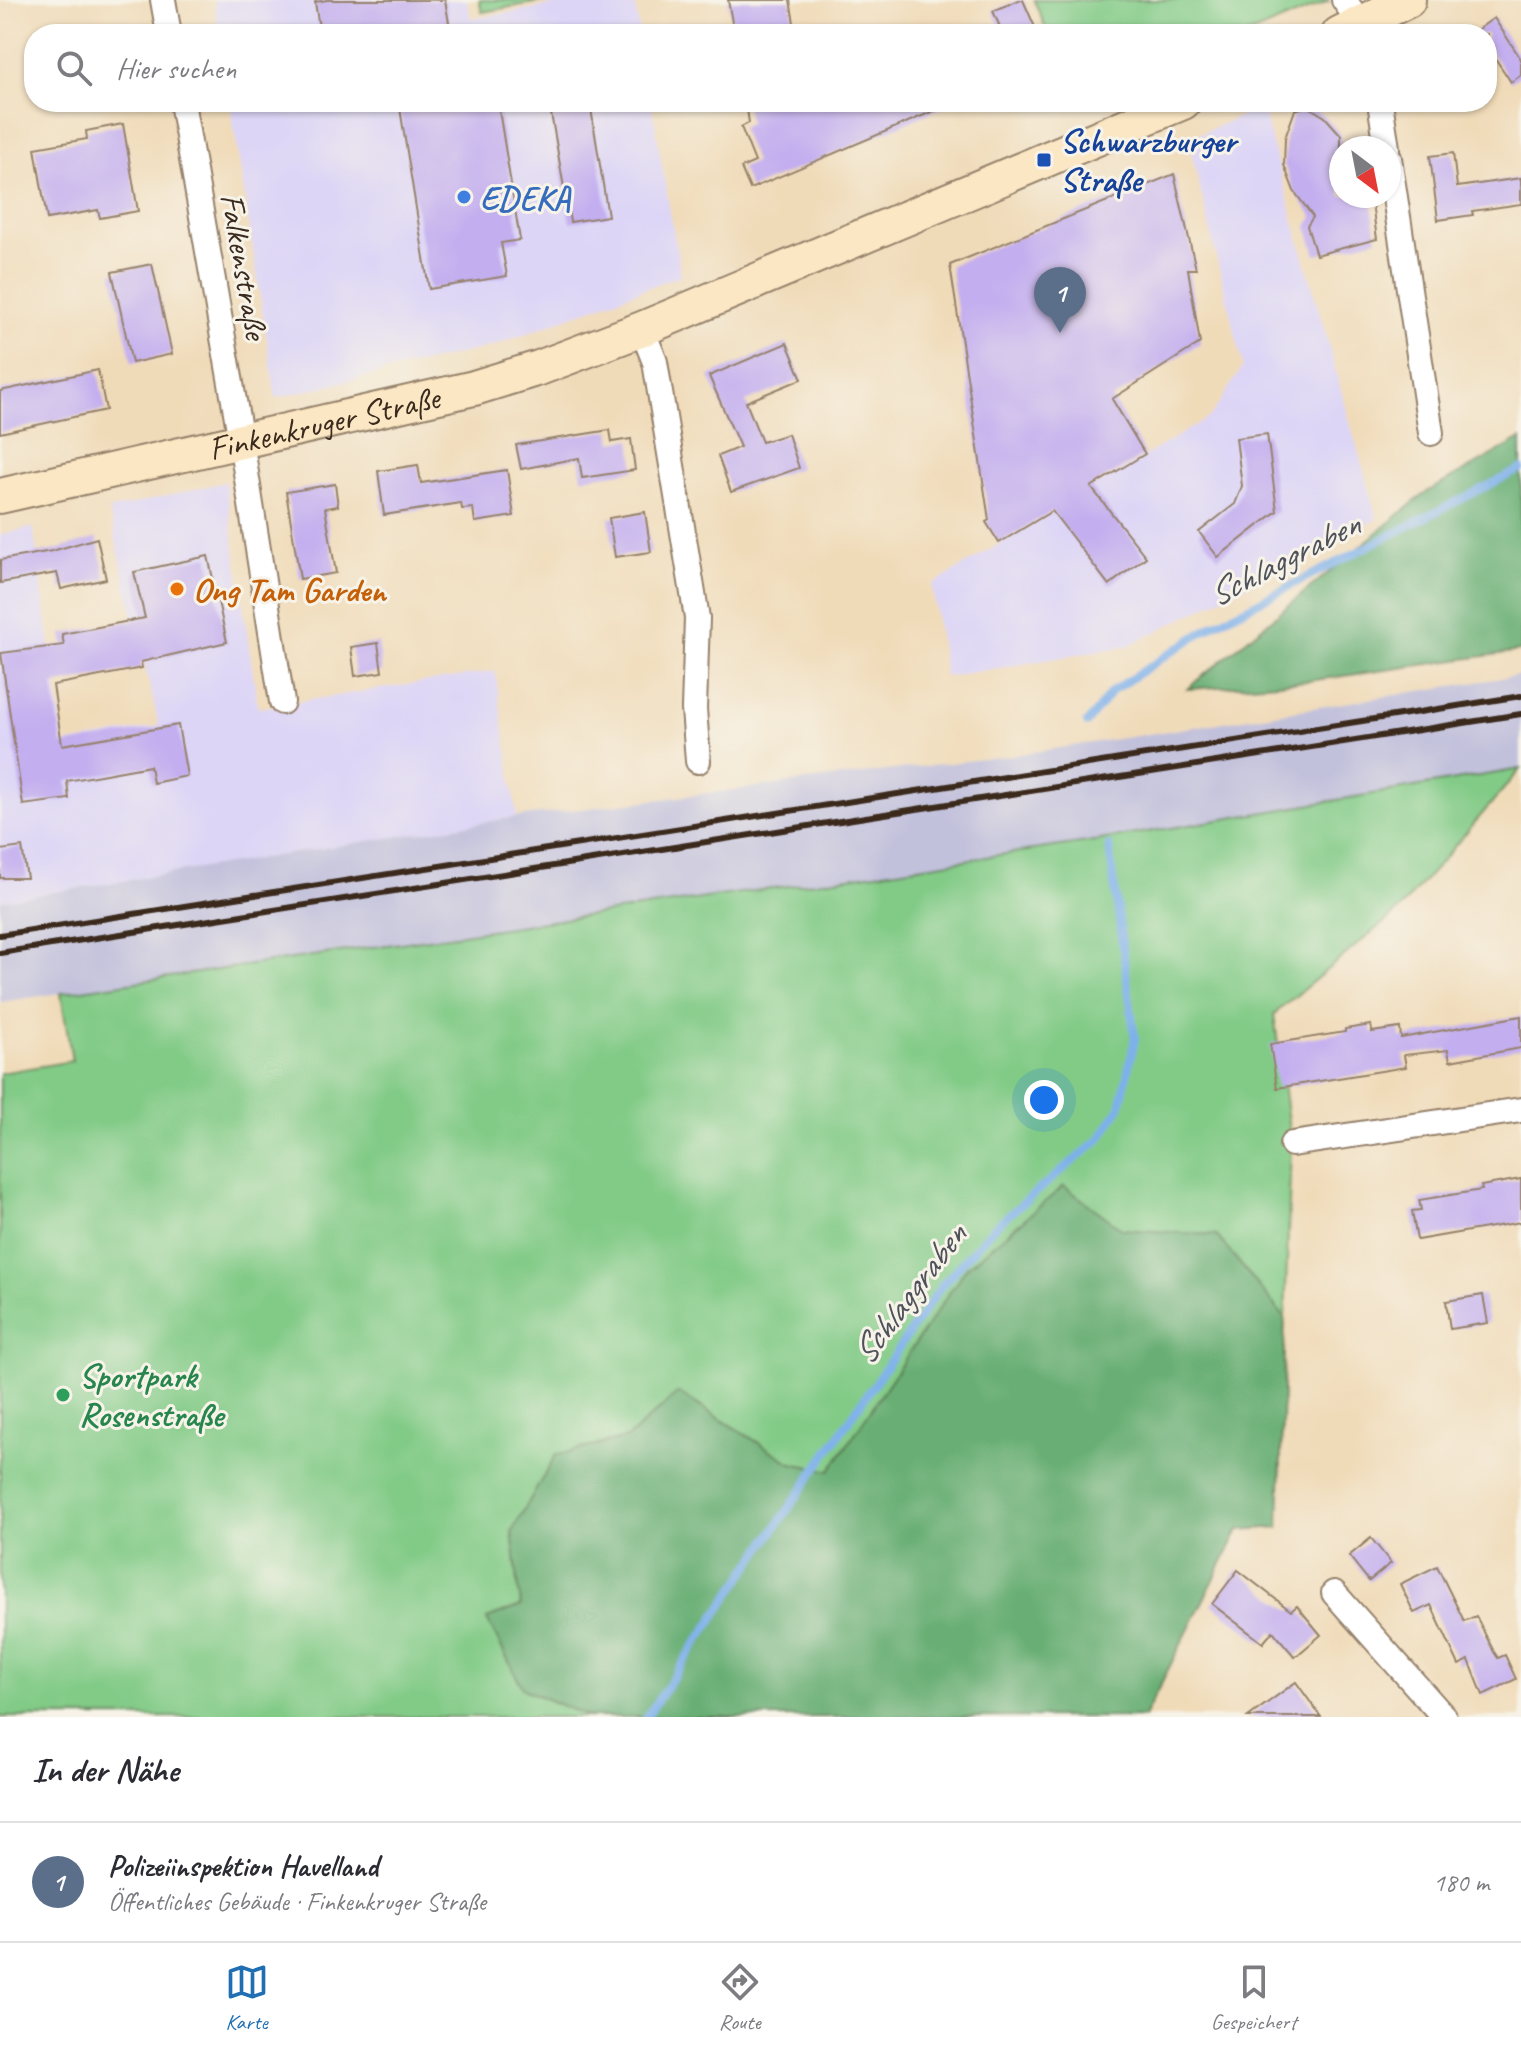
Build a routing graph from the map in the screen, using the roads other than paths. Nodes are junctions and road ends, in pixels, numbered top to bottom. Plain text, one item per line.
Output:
1 (163, 0) edge
2 (1408, 0) edge
3 (1352, 23) edge
4 (167, 24) edge
5 (184, 112) edge
6 (1159, 112) edge
7 (1382, 112) edge
8 (1385, 136) edge
9 (1397, 208) edge
10 (642, 329) junction
11 (1431, 433) dead end
12 (241, 441) junction
13 (0, 496) edge
14 (282, 702) dead end
15 (698, 761) dead end
16 (1521, 1110) edge
17 (1292, 1144) dead end
18 (1334, 1593) dead end
19 (1444, 1717) edge

1 - 4 street
2 - 3 street
5 - 12 street, Falkenstraße
6 - 10 street, Finkenkruger Straße
7 - 8 street
9 - 11 street
10 - 12 street, Finkenkruger Straße
10 - 15 street
12 - 13 street, Finkenkruger Straße
12 - 14 street, Falkenstraße
16 - 17 street
18 - 19 street

